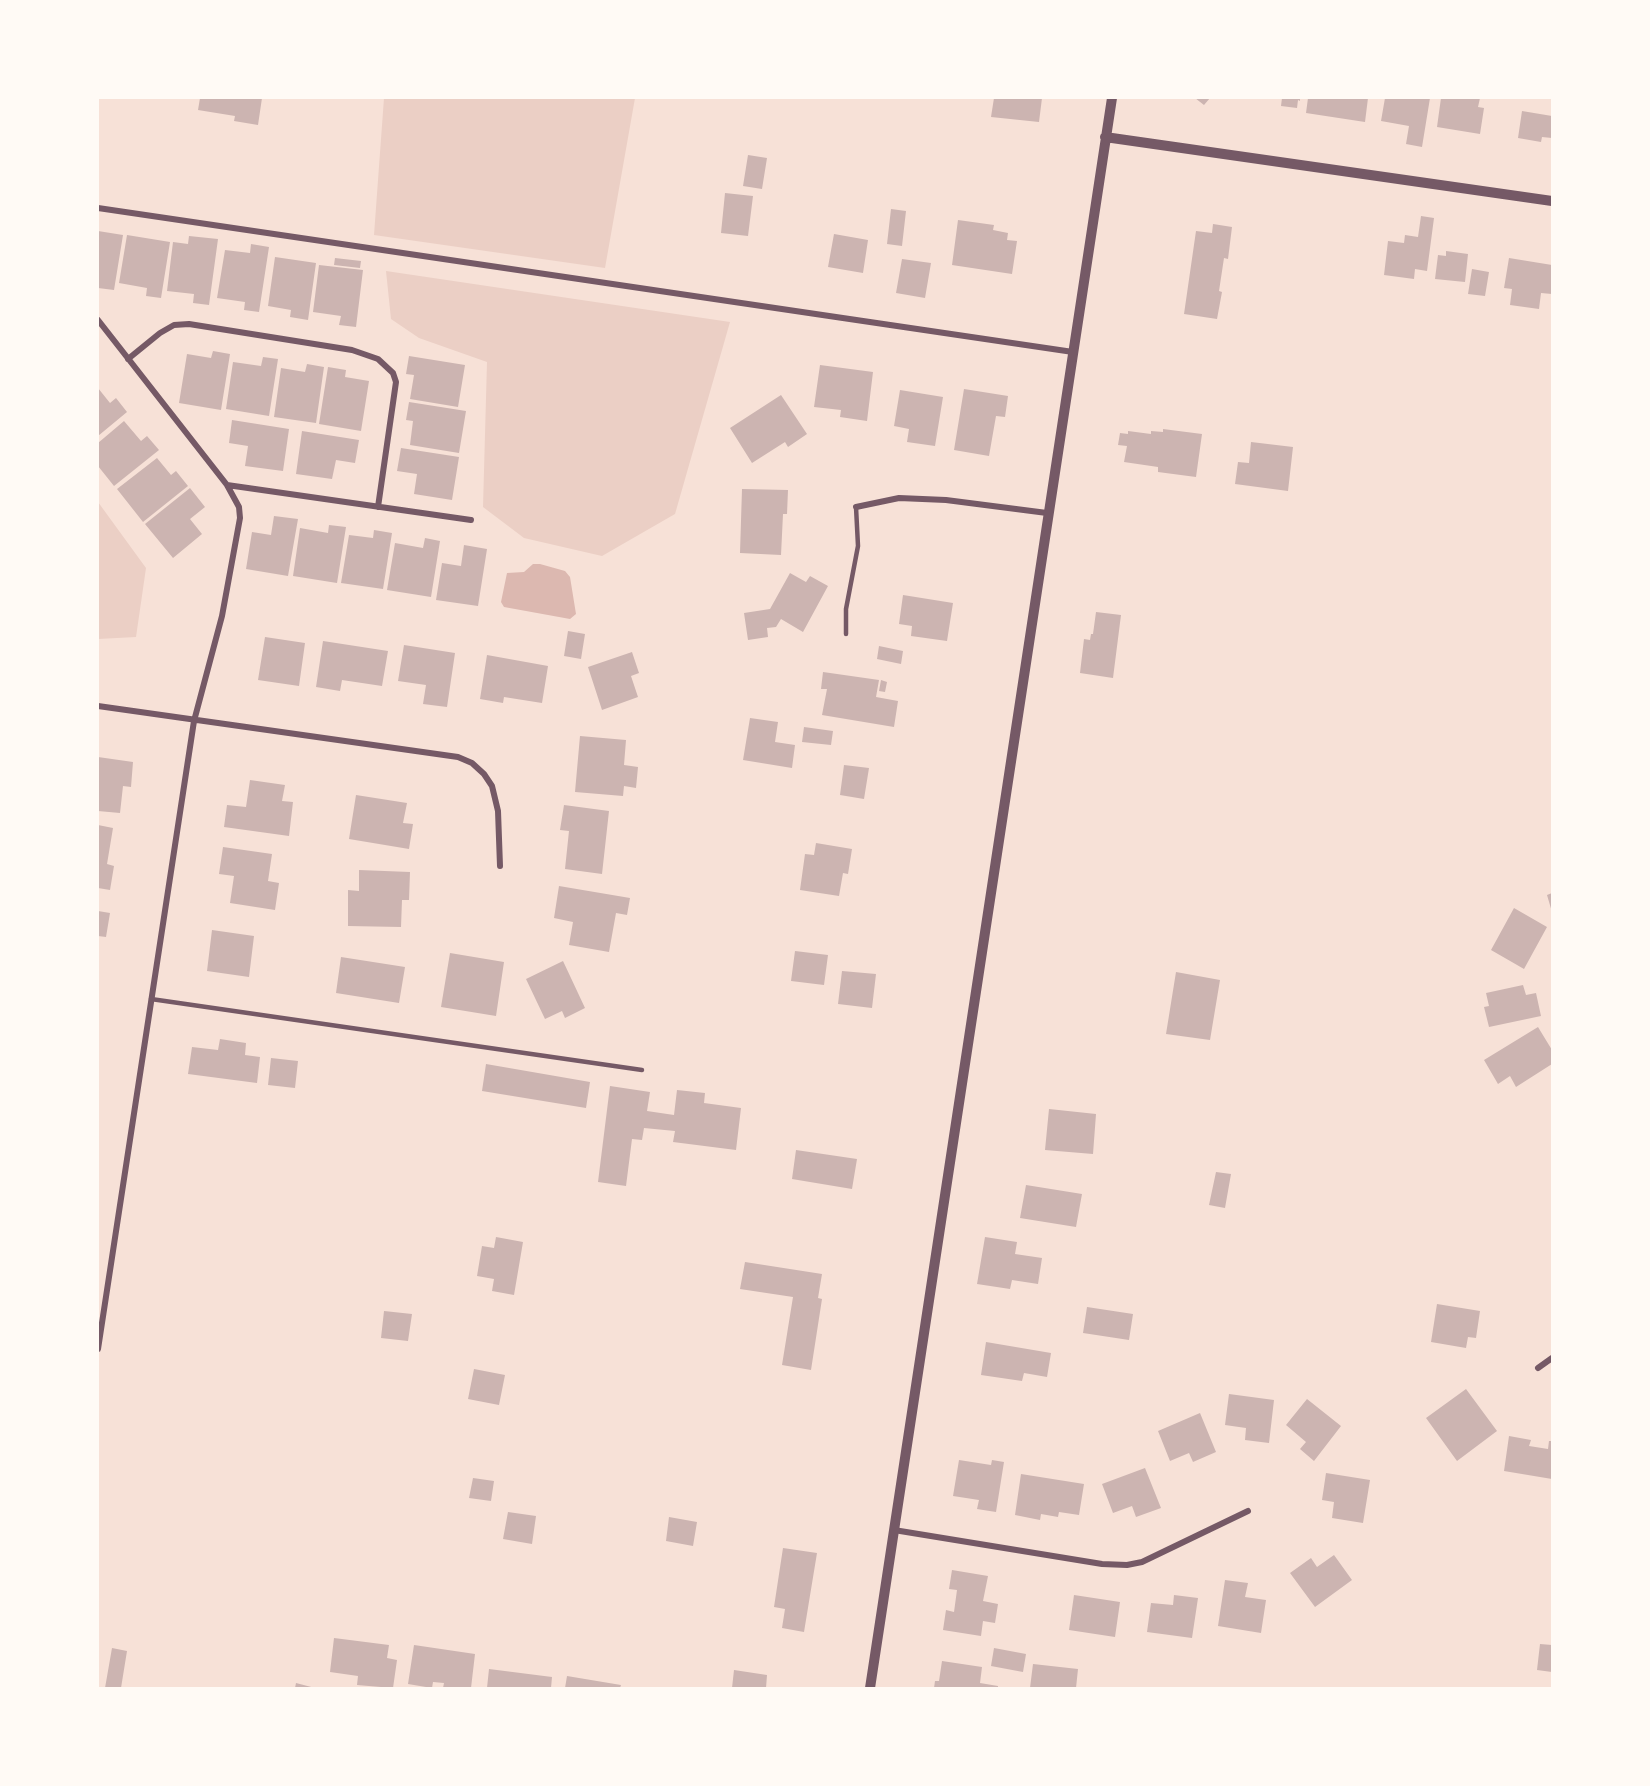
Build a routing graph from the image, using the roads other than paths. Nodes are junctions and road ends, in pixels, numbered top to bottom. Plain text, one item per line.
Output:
1 (1112, 98) edge
2 (1106, 137) junction
3 (1552, 201) edge
4 (98, 208) edge
5 (98, 320) edge
6 (1073, 352) junction
7 (129, 359) junction
8 (227, 485) junction
9 (378, 507) junction
10 (856, 507) joint
11 (1047, 513) junction
12 (471, 520) dead end
13 (846, 634) dead end
14 (98, 706) edge
15 (194, 721) junction
16 (500, 866) dead end
17 (152, 999) junction
18 (642, 1070) dead end
19 (98, 1349) edge
20 (1552, 1358) edge
21 (1539, 1368) dead end
22 (1248, 1511) dead end
23 (894, 1530) junction
24 (870, 1689) edge

1 - 2 street
2 - 3 street
2 - 6 street
4 - 6 street
5 - 7 street
6 - 11 street
7 - 8 street
7 - 9 street
8 - 9 street
8 - 15 street
9 - 12 street
10 - 11 street
10 - 13 lane
11 - 23 street
14 - 15 street
15 - 16 street
15 - 17 street
17 - 18 lane
17 - 19 street
20 - 21 street
22 - 23 street
23 - 24 street

